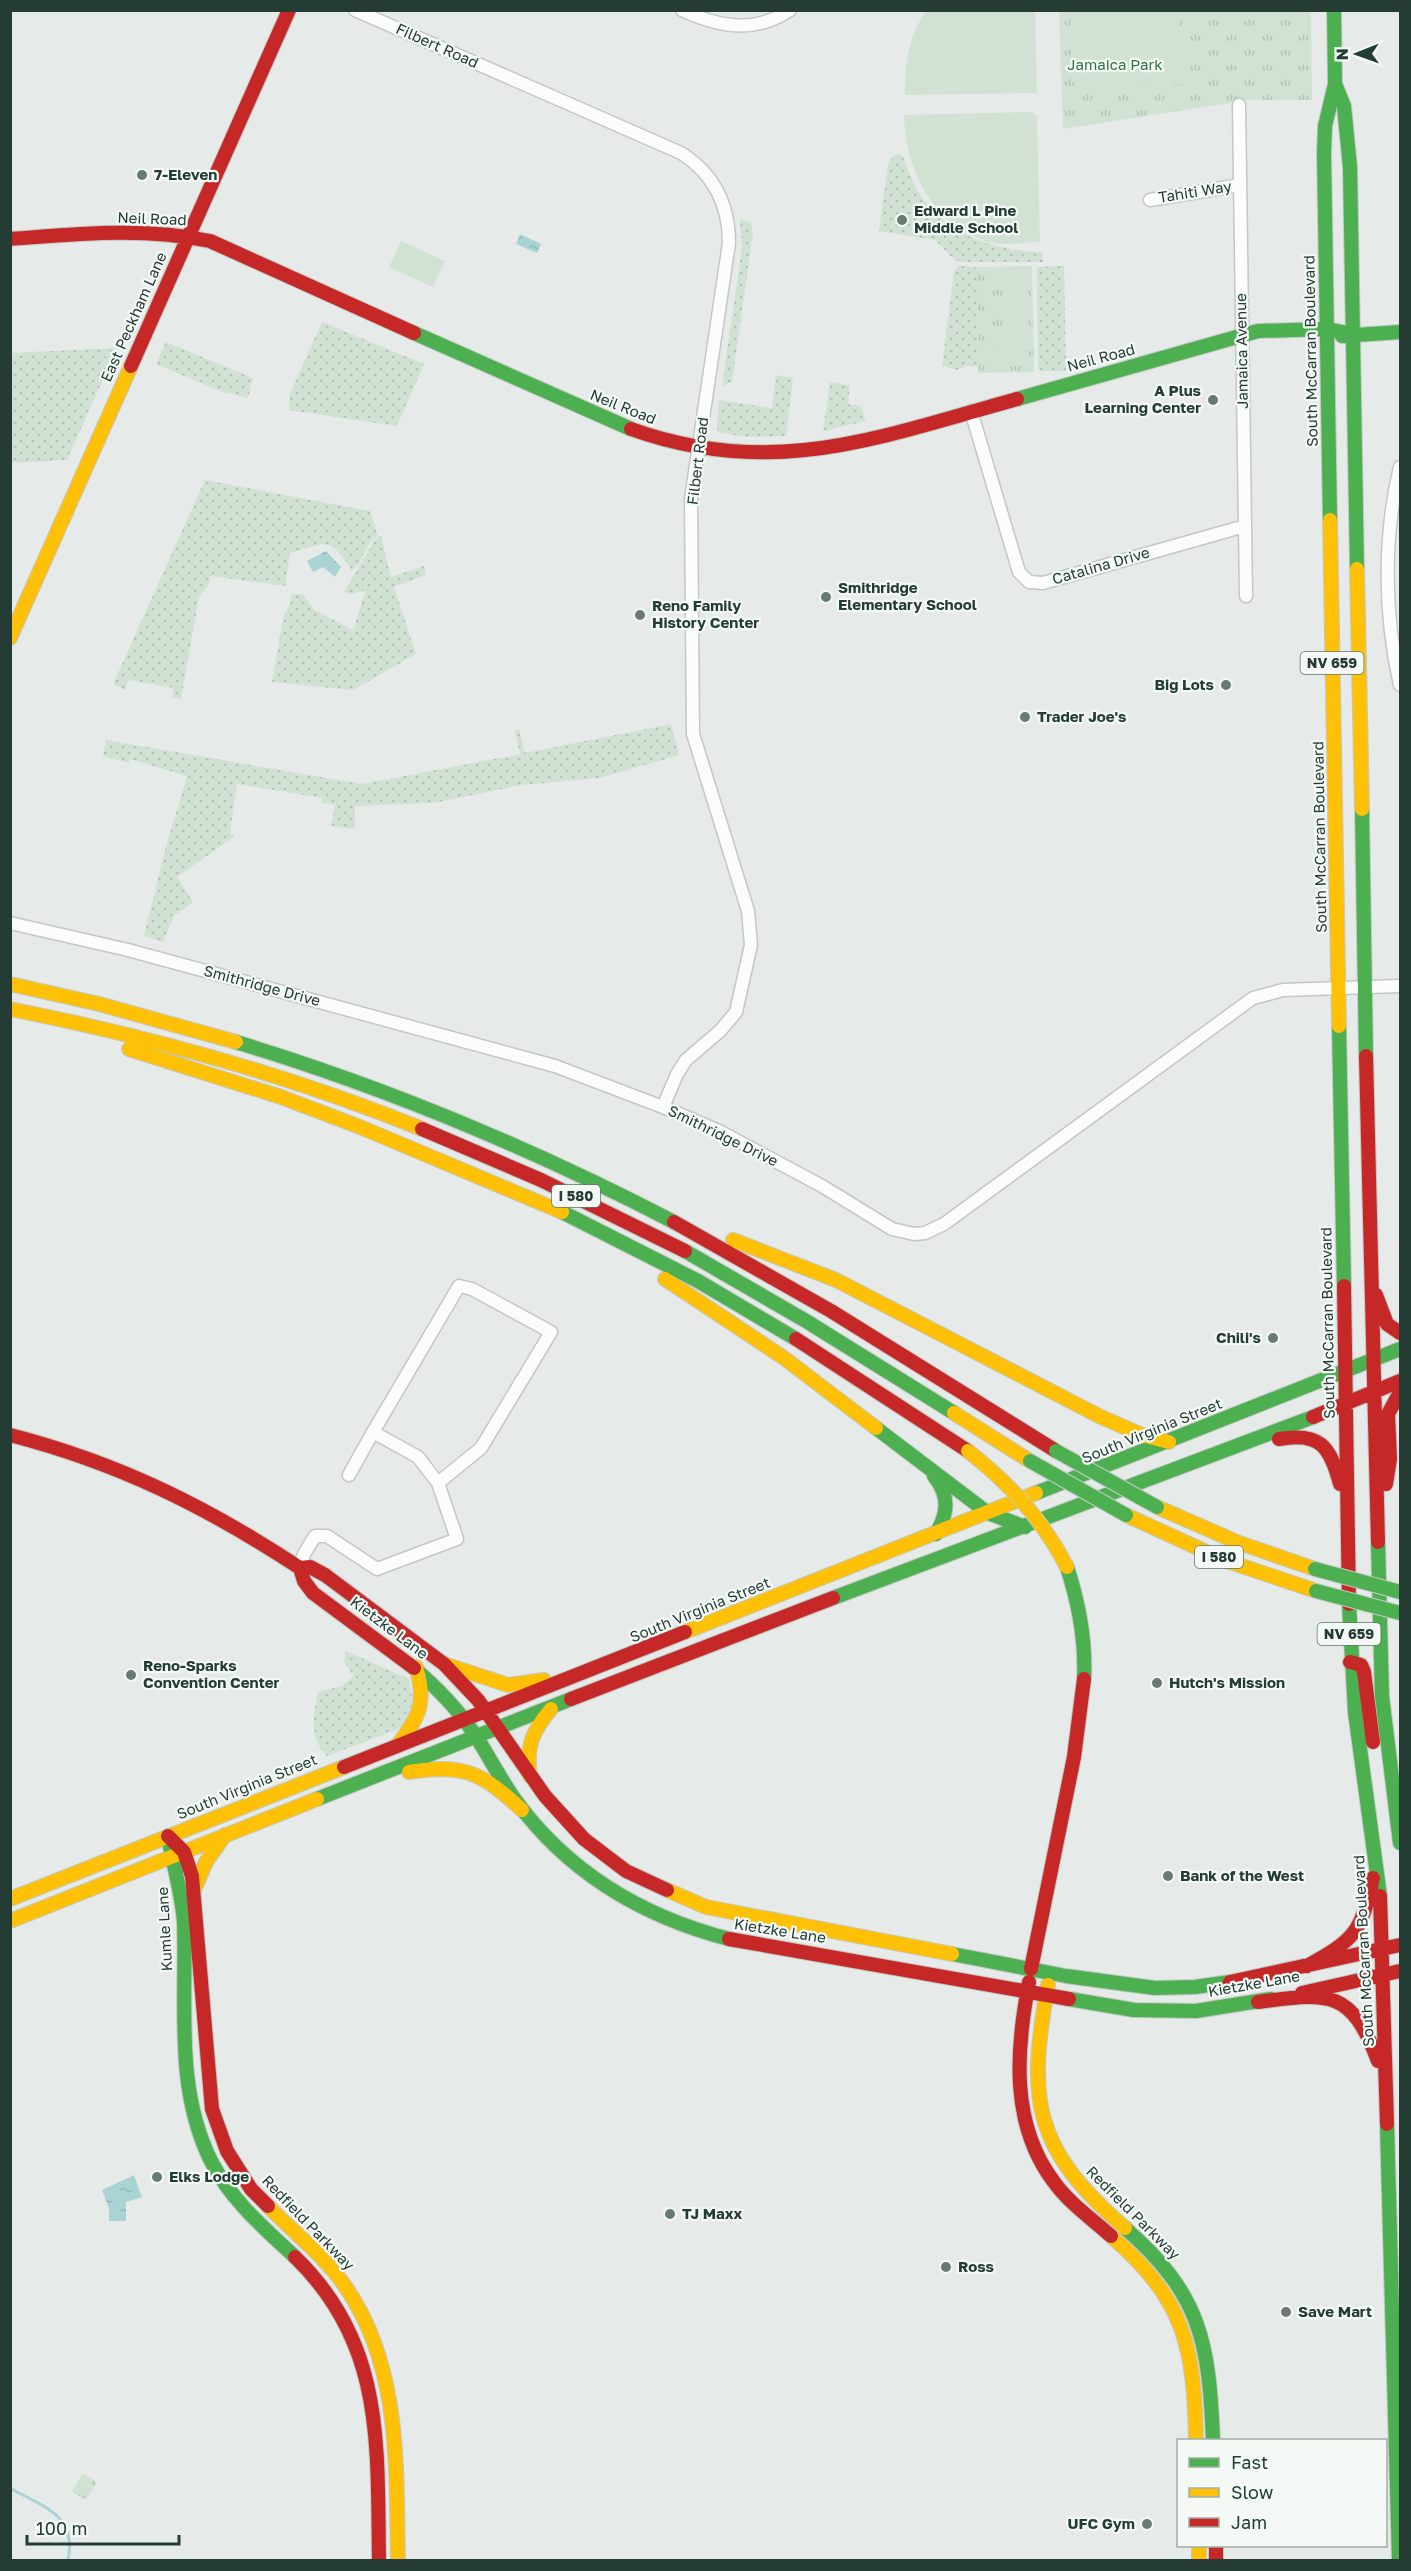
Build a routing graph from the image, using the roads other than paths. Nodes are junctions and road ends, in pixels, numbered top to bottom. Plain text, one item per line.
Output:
1 (289, 10) edge
2 (355, 10) edge
3 (682, 10) edge
4 (790, 10) edge
5 (1334, 10) edge
6 (376, 14) edge
7 (1335, 84) junction
8 (1239, 105) dead end
9 (1240, 185) junction
10 (1150, 200) dead end
11 (189, 236) junction
12 (10, 238) edge
13 (1401, 332) edge
14 (1327, 334) junction
15 (1353, 334) junction
16 (1242, 336) junction
17 (971, 411) junction
18 (699, 449) junction
19 (1401, 467) edge
20 (1245, 526) junction
21 (1246, 596) dead end
22 (10, 638) edge
23 (1401, 685) edge
24 (10, 923) edge
25 (10, 984) edge
26 (1401, 986) edge
27 (1339, 988) junction
28 (1366, 988) junction
29 (10, 1009) edge
30 (79, 1024) junction
31 (663, 1107) junction
32 (441, 1161) junction
33 (645, 1206) junction
34 (1370, 1270) junction
35 (1401, 1333) edge
36 (1401, 1349) edge
37 (1372, 1360) junction
38 (1344, 1372) junction
39 (1401, 1381) edge
40 (1373, 1392) junction
41 (1401, 1392) edge
42 (1345, 1404) junction
43 (373, 1432) junction
44 (10, 1435) edge
45 (1169, 1442) junction
46 (916, 1457) junction
47 (1213, 1457) junction
48 (349, 1475) dead end
49 (438, 1483) junction
50 (988, 1513) junction
51 (1378, 1516) junction
52 (1025, 1527) junction
53 (1348, 1530) junction
54 (936, 1534) junction
55 (300, 1568) junction
56 (1401, 1592) edge
57 (785, 1594) junction
58 (1401, 1613) edge
59 (792, 1614) junction
60 (1350, 1662) junction
61 (444, 1664) junction
62 (416, 1667) junction
63 (588, 1671) junction
64 (552, 1707) junction
65 (487, 1712) junction
66 (465, 1720) junction
67 (498, 1728) junction
68 (476, 1736) junction
69 (396, 1747) junction
70 (1388, 1761) junction
71 (530, 1776) junction
72 (362, 1782) junction
73 (522, 1810) junction
74 (225, 1835) junction
75 (168, 1836) junction
76 (1401, 1843) edge
77 (178, 1854) junction
78 (1377, 1861) junction
79 (194, 1890) junction
80 (10, 1899) edge
81 (10, 1921) edge
82 (1401, 1945) edge
83 (1382, 1950) junction
84 (1307, 1966) junction
85 (1031, 1969) junction
86 (1401, 1971) edge
87 (1050, 1973) junction
88 (1382, 1975) junction
89 (1027, 1991) junction
90 (1046, 1995) junction
91 (1258, 2002) junction
92 (208, 2086) junction
93 (1386, 2088) junction
94 (190, 2100) junction
95 (1396, 2249) edge
96 (1196, 2439) edge
97 (1213, 2439) edge
98 (1398, 2440) edge
99 (379, 2560) edge
100 (398, 2560) edge
101 (1399, 2560) edge

1 - 11 main road, East Peckham Lane
2 - 6 street, Filbert Road
3 - 4 street
5 - 7 main road, South McCarran Boulevard / NV 659
6 - 18 street, Filbert Road
7 - 14 main road, South McCarran Boulevard / NV 659
7 - 15 main road, South McCarran Boulevard / NV 659
8 - 9 street, Jamaica Avenue
9 - 10 street, Tahiti Way
9 - 16 street, Jamaica Avenue
11 - 12 main road, Neil Road
11 - 18 main road, Neil Road
11 - 22 main road, East Peckham Lane
13 - 15 main road, Neil Road
14 - 15 main road, Neil Road
14 - 16 main road, Neil Road
14 - 27 main road, South McCarran Boulevard / NV 659
15 - 28 main road, South McCarran Boulevard / NV 659
16 - 17 main road, Neil Road
16 - 20 street, Jamaica Avenue
17 - 18 main road, Neil Road
17 - 20 street, Catalina Drive
18 - 31 street, Filbert Road
19 - 23 street
20 - 21 street, Jamaica Avenue
24 - 31 street, Smithridge Drive
25 - 33 main road, I 580
26 - 28 street, Smithridge Drive
27 - 28 street, Smithridge Drive
27 - 31 street, Smithridge Drive
27 - 38 main road, South McCarran Boulevard / NV 659
28 - 34 main road, South McCarran Boulevard / NV 659
29 - 30 main road, I 580
30 - 32 main road
30 - 58 main road, I 580, bridge
32 - 46 main road
32 - 85 main road, Redfield Parkway, bridge
33 - 45 main road
33 - 56 main road, I 580, bridge
34 - 35 main road
34 - 37 main road, South McCarran Boulevard / NV 659
36 - 37 main road, South Virginia Street
37 - 38 main road, South Virginia Street
37 - 40 main road, South McCarran Boulevard / NV 659
38 - 42 main road, South McCarran Boulevard / NV 659
38 - 45 main road, South Virginia Street
39 - 40 main road
40 - 42 main road
40 - 51 main road, South McCarran Boulevard / NV 659
41 - 51 main road
42 - 47 main road
42 - 53 main road, South McCarran Boulevard / NV 659
43 - 48 street
43 - 49 street
43 - 49 street
44 - 55 main road, Kietzke Lane
45 - 50 main road, South Virginia Street
46 - 50 main road
46 - 54 main road
47 - 52 main road
47 - 53 main road
49 - 55 street
50 - 52 main road
50 - 54 main road, South Virginia Street
51 - 70 main road, South McCarran Boulevard / NV 659
52 - 59 main road
53 - 60 main road, South McCarran Boulevard / NV 659
54 - 57 main road, South Virginia Street
55 - 61 main road, Kietzke Lane
55 - 62 main road, Kietzke Lane
57 - 59 main road
57 - 63 main road, South Virginia Street
59 - 64 main road
60 - 70 main road
60 - 78 main road, South McCarran Boulevard / NV 659
61 - 63 main road
61 - 65 main road, Kietzke Lane
62 - 66 main road, Kietzke Lane
62 - 69 main road
63 - 65 main road, South Virginia Street
64 - 67 main road
64 - 71 main road
65 - 66 main road, South Virginia Street
65 - 67 main road, Kietzke Lane
66 - 68 main road, Kietzke Lane
66 - 69 main road, South Virginia Street
67 - 68 main road
67 - 71 main road, Kietzke Lane
68 - 72 main road
68 - 73 main road, Kietzke Lane
69 - 75 main road, South Virginia Street
70 - 76 main road, South McCarran Boulevard / NV 659
71 - 85 main road, Kietzke Lane
72 - 73 main road
72 - 74 main road
73 - 89 main road, Kietzke Lane
74 - 77 main road
74 - 79 main road
75 - 77 main road, Kumle Lane
75 - 80 main road, South Virginia Street
77 - 79 main road, Kumle Lane
77 - 81 main road
77 - 94 main road, Kumle Lane
78 - 83 main road, South McCarran Boulevard / NV 659
78 - 84 main road
79 - 92 main road, Kumle Lane
82 - 83 main road, Kietzke Lane
83 - 84 main road, Kietzke Lane
83 - 88 main road, South McCarran Boulevard / NV 659
84 - 87 main road, Kietzke Lane
85 - 87 main road, Kietzke Lane
85 - 89 main road, Redfield Parkway
86 - 88 main road, Kietzke Lane
87 - 90 main road, Redfield Parkway
88 - 91 main road, Kietzke Lane
88 - 93 main road, South McCarran Boulevard / NV 659
89 - 90 main road, Kietzke Lane
89 - 96 main road, Redfield Parkway
90 - 91 main road, Kietzke Lane
90 - 97 main road, Redfield Parkway
91 - 93 main road
92 - 94 main road
92 - 100 main road, Redfield Parkway
93 - 95 main road, South McCarran Boulevard / NV 659
94 - 99 main road
95 - 98 main road, South McCarran Boulevard / NV 659
98 - 101 main road, South McCarran Boulevard / NV 659

